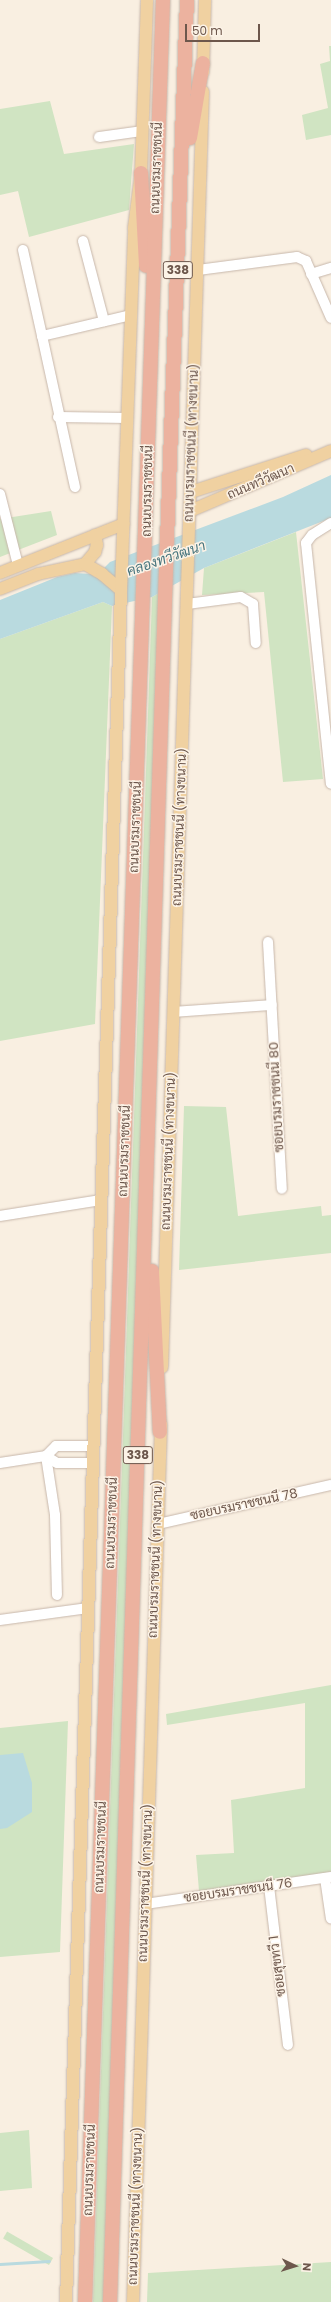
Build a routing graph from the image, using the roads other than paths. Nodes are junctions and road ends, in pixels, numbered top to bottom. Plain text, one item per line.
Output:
1 (147, 0) edge
2 (163, 0) edge
3 (188, 0) edge
4 (204, 0) edge
5 (204, 64) junction
6 (142, 131) junction
7 (99, 137) dead end
8 (141, 173) junction
9 (182, 188) junction
10 (83, 241) dead end
11 (23, 250) dead end
12 (331, 268) edge
13 (198, 270) junction
14 (311, 274) junction
15 (131, 315) junction
16 (331, 318) edge
17 (104, 322) junction
18 (42, 336) junction
19 (151, 356) junction
20 (58, 417) junction
21 (128, 418) junction
22 (331, 447) edge
23 (331, 451) edge
24 (75, 488) dead end
25 (191, 492) junction
26 (0, 494) edge
27 (190, 511) junction
28 (331, 523) edge
29 (124, 524) junction
30 (95, 535) junction
31 (85, 564) junction
32 (18, 565) junction
33 (0, 573) edge
34 (0, 589) edge
35 (121, 590) junction
36 (187, 604) junction
37 (256, 643) dead end
38 (331, 784) edge
39 (268, 942) dead end
40 (272, 1005) junction
41 (174, 1012) junction
42 (146, 1189) junction
43 (282, 1189) dead end
44 (101, 1200) junction
45 (0, 1216) edge
46 (160, 1432) junction
47 (93, 1446) junction
48 (46, 1456) junction
49 (0, 1463) edge
50 (93, 1463) junction
51 (331, 1486) edge
52 (158, 1524) junction
53 (57, 1595) dead end
54 (88, 1608) junction
55 (0, 1620) edge
56 (328, 1877) edge
57 (269, 1886) junction
58 (145, 1904) junction
59 (331, 1919) edge
60 (288, 2045) dead end
61 (66, 2302) edge
62 (85, 2302) edge
63 (110, 2302) edge
64 (132, 2302) edge

1 - 6 main road, ถนนบรมราชชนนี
2 - 19 highway, ถนนบรมราชชนนี / 338
3 - 9 highway, ถนนบรมราชชนนี / 338
4 - 5 main road, ถนนบรมราชชนนี (ทางขนาน) / 338
5 - 9 highway
5 - 13 main road, ถนนบรมราชชนนี (ทางขนาน) / 338
6 - 7 street
6 - 8 main road, ถนนบรมราชชนนี
8 - 15 main road
8 - 19 highway
9 - 42 highway, ถนนบรมราชชนนี / 338
10 - 17 street
11 - 18 street
12 - 14 street
13 - 14 street
13 - 25 main road, ถนนบรมราชชนนี (ทางขนาน) / 338
14 - 16 street
15 - 17 street
15 - 21 main road
17 - 18 street
18 - 20 street
19 - 62 highway, ถนนบรมราชชนนี / 338
20 - 21 street
20 - 24 street
21 - 29 main road
22 - 25 main road, ถนนทวีวัฒนา
23 - 27 main road, ถนนทวีวัฒนา
25 - 27 main road, ถนนบรมราชชนนี (ทางขนาน) / 338
26 - 32 street
27 - 36 main road, ถนนบรมราชชนนี (ทางขนาน) / 338
28 - 38 street
29 - 30 main road
29 - 35 main road
30 - 31 main road
30 - 32 main road
31 - 34 main road
31 - 35 main road
32 - 33 main road
35 - 44 main road
36 - 37 street
36 - 41 main road, ถนนบรมราชชนนี (ทางขนาน) / 338
39 - 40 street, ซอยบรมราชชนนี 80
40 - 41 street
40 - 43 street, ซอยบรมราชชนนี 80
41 - 46 main road, ถนนบรมราชชนนี (ทางขนาน) / 338
42 - 46 highway
42 - 63 highway, ถนนบรมราชชนนี / 338
44 - 45 street
44 - 47 main road
46 - 52 main road, ถนนบรมราชชนนี (ทางขนาน) / 338
47 - 48 street
47 - 50 main road
48 - 49 street
48 - 50 street
48 - 53 street
50 - 54 main road
51 - 52 street, ซอยบรมราชชนนี 78
52 - 58 main road, ถนนบรมราชชนนี (ทางขนาน) / 338
54 - 55 street
54 - 61 main road
56 - 57 street, ซอยบรมราชชนนี 76
56 - 59 street
57 - 58 street, ซอยบรมราชชนนี 76
57 - 60 street, ซอยสุขทวี 1
58 - 64 main road, ถนนบรมราชชนนี (ทางขนาน) / 338

